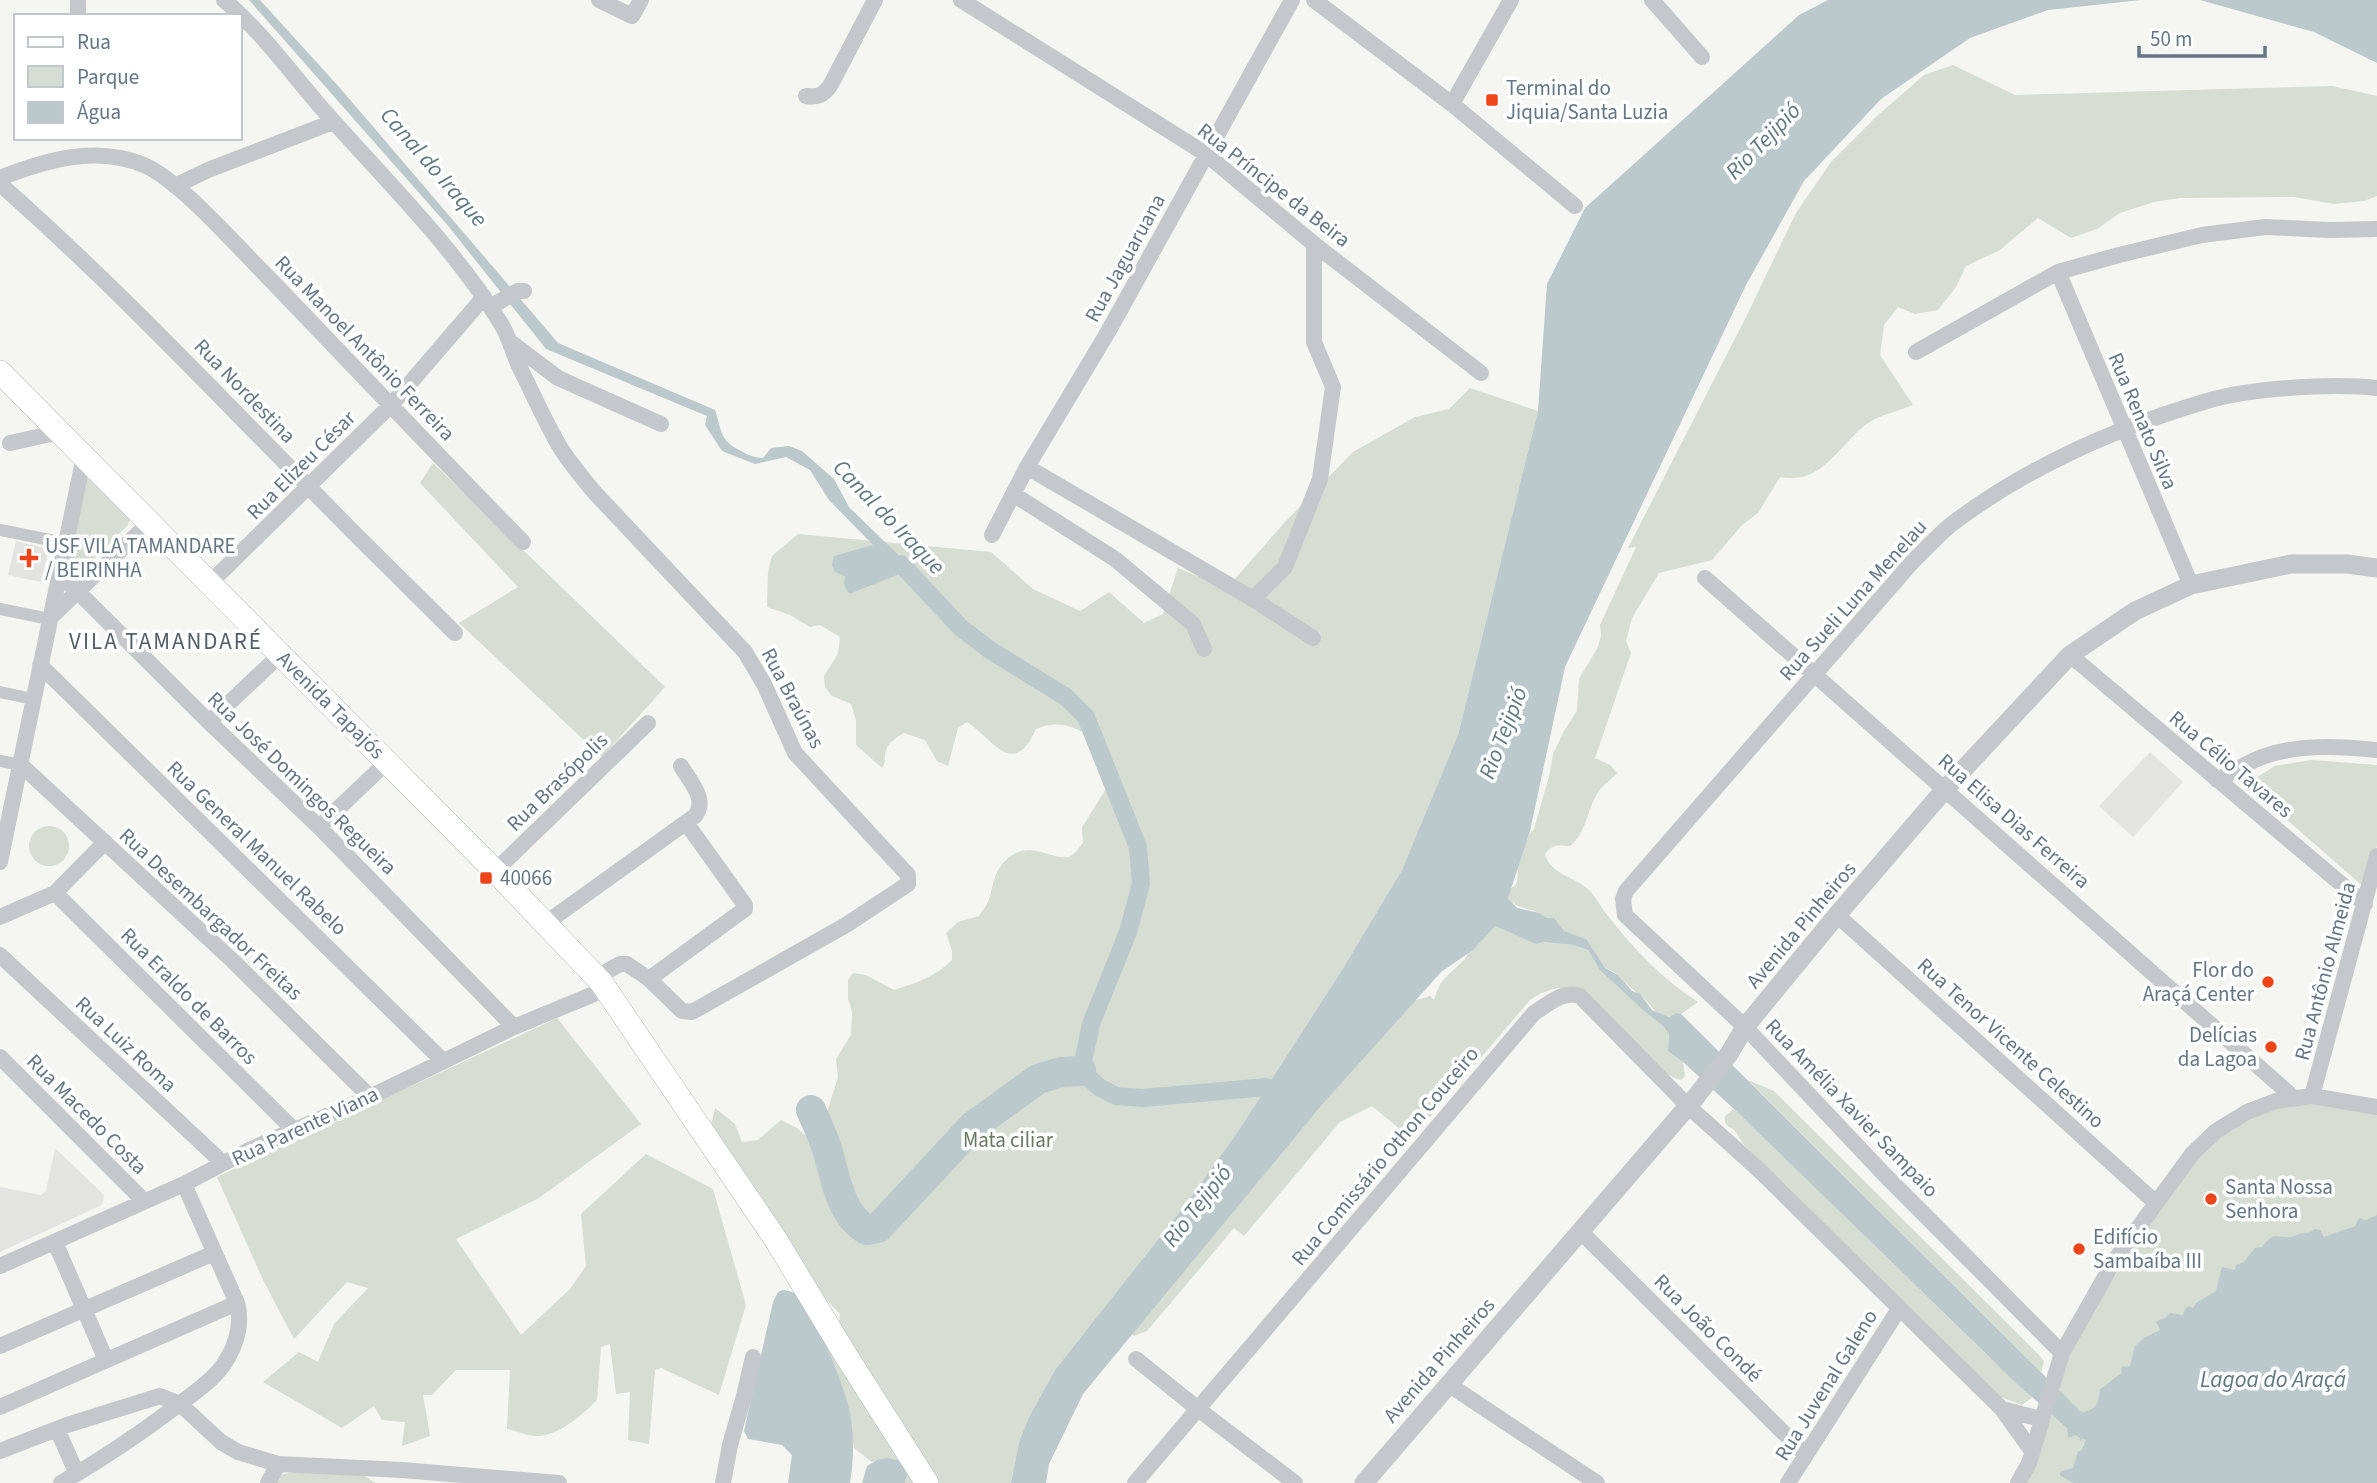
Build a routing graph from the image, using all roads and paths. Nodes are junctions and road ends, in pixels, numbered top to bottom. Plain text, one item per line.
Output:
1 (599, 0) edge
2 (641, 0) edge
3 (875, 0) edge
4 (961, 0) edge
5 (1293, 0) edge
6 (1314, 0) edge
7 (1511, 0) edge
8 (1652, 0) edge
9 (242, 15) edge
10 (1702, 57) dead end
11 (806, 96) dead end
12 (1452, 104) junction
13 (333, 122) junction
14 (75, 146) edge
15 (1206, 154) junction
16 (0, 178) edge
17 (0, 184) edge
18 (175, 186) junction
19 (1575, 206) dead end
20 (2377, 229) edge
21 (1314, 244) junction
22 (2057, 272) junction
23 (521, 291) dead end
24 (491, 302) junction
25 (511, 342) junction
26 (1916, 352) dead end
27 (0, 372) edge
28 (1481, 373) dead end
29 (2377, 388) edge
30 (392, 404) junction
31 (661, 424) dead end
32 (2124, 430) junction
33 (60, 432) junction
34 (10, 443) dead end
35 (84, 456) junction
36 (1027, 467) junction
37 (308, 487) junction
38 (1013, 494) junction
39 (149, 523) junction
40 (0, 530) edge
41 (992, 535) dead end
42 (523, 542) dead end
43 (65, 543) junction
44 (2377, 568) edge
45 (58, 572) junction
46 (1705, 578) dead end
47 (209, 584) junction
48 (2191, 585) junction
49 (78, 590) junction
50 (1253, 599) junction
51 (0, 608) edge
52 (49, 618) junction
53 (455, 633) dead end
54 (1313, 638) dead end
55 (1204, 649) dead end
56 (281, 654) junction
57 (2070, 655) junction
58 (40, 665) junction
59 (1813, 674) junction
60 (0, 692) edge
61 (33, 699) junction
62 (209, 722) junction
63 (648, 723) dead end
64 (2377, 750) edge
65 (0, 761) edge
66 (387, 762) junction
67 (21, 765) junction
68 (681, 766) dead end
69 (2217, 780) junction
70 (1946, 788) junction
71 (687, 824) junction
72 (319, 828) junction
73 (105, 842) junction
74 (2, 844) edge
75 (2377, 856) edge
76 (0, 862) edge
77 (495, 871) junction
78 (1626, 891) joint
79 (54, 893) junction
80 (2365, 904) junction
81 (1838, 915) junction
82 (0, 916) edge
83 (546, 923) junction
84 (0, 955) edge
85 (649, 979) junction
86 (601, 982) junction
87 (514, 1027) junction
88 (1745, 1027) junction
89 (0, 1057) edge
90 (443, 1061) junction
91 (2312, 1096) junction
92 (370, 1097) junction
93 (2294, 1098) junction
94 (1691, 1102) junction
95 (2377, 1107) edge
96 (294, 1130) junction
97 (223, 1163) junction
98 (184, 1184) junction
99 (144, 1201) junction
100 (2156, 1203) junction
101 (1580, 1231) junction
102 (55, 1242) junction
103 (214, 1253) junction
104 (0, 1266) edge
105 (237, 1303) junction
106 (84, 1309) junction
107 (1899, 1309) junction
108 (0, 1346) edge
109 (2062, 1353) junction
110 (753, 1357) dead end
111 (1136, 1359) dead end
112 (106, 1360) junction
113 (1448, 1384) junction
114 (180, 1404) junction
115 (0, 1407) edge
116 (1198, 1409) junction
117 (2002, 1409) junction
118 (2042, 1418) junction
119 (57, 1429) junction
120 (0, 1451) edge
121 (2032, 1451) junction
122 (1806, 1455) junction
123 (278, 1464) junction
124 (77, 1474) junction
125 (61, 1483) edge
126 (268, 1483) edge
127 (559, 1483) edge
128 (723, 1483) edge
129 (927, 1483) edge
130 (1135, 1483) edge
131 (1295, 1483) edge
132 (1364, 1483) edge
133 (1597, 1483) edge
134 (1788, 1483) edge
135 (2018, 1483) edge

1 - 2 street
3 - 11 street
4 - 15 street, Rua Príncipe da Beira
5 - 15 street, Rua Jaguaruana
6 - 12 street
7 - 12 street
8 - 10 street
9 - 13 street, Rua Braúnas
12 - 19 street
13 - 18 street
13 - 24 street, Rua Braúnas
14 - 16 street, Rua Manoel Antônio Ferreira
14 - 18 street, Rua Manoel Antônio Ferreira
15 - 21 street, Rua Príncipe da Beira
15 - 36 street, Rua Jaguaruana
17 - 37 street, Rua Nordestina
18 - 30 street, Rua Manoel Antônio Ferreira
20 - 22 street
21 - 28 street, Rua Príncipe da Beira
21 - 50 street
22 - 26 street
22 - 32 street, Rua Renato Silva
23 - 24 street, Rua Elizeu César
24 - 25 street, Rua Braúnas
24 - 30 street, Rua Elizeu César
25 - 31 street
25 - 85 street, Rua Braúnas
27 - 33 main road, Avenida Tapajós
29 - 32 street, Rua Sueli Luna Menelau
30 - 37 street, Rua Elizeu César
30 - 42 street, Rua Manoel Antônio Ferreira
32 - 48 street, Rua Renato Silva
32 - 59 street, Rua Sueli Luna Menelau
33 - 34 street
33 - 35 main road, Avenida Tapajós
35 - 39 main road, Avenida Tapajós
35 - 43 street
36 - 38 street, Rua Jaguaruana
36 - 50 street
37 - 47 street, Rua Elizeu César
37 - 53 street, Rua Nordestina
38 - 41 street, Rua Jaguaruana
38 - 55 street
39 - 47 main road, Avenida Tapajós
39 - 49 street
40 - 43 street
43 - 45 street
44 - 48 street, Avenida Pinheiros
45 - 49 street, Rua José Domingos Regueira
45 - 52 street
46 - 59 street, Rua Elisa Dias Ferreira
47 - 56 main road, Avenida Tapajós
48 - 57 street, Avenida Pinheiros
49 - 52 street
49 - 62 street, Rua José Domingos Regueira
50 - 54 street
51 - 52 street
52 - 58 street
56 - 62 street
56 - 66 main road, Avenida Tapajós
57 - 69 street, Rua Célio Tavares
57 - 70 street, Avenida Pinheiros
58 - 61 street
58 - 90 street, Rua General Manuel Rabelo
59 - 70 street, Rua Elisa Dias Ferreira
59 - 78 street, Rua Sueli Luna Menelau
60 - 61 street
61 - 67 street
62 - 72 street, Rua José Domingos Regueira
63 - 77 street, Rua Brasópolis
64 - 69 street
65 - 67 street
66 - 72 street
66 - 77 main road, Avenida Tapajós
67 - 73 street, Rua Desembargador Freitas
67 - 74 street
68 - 71 street
69 - 80 street, Rua Célio Tavares
70 - 81 street, Avenida Pinheiros
70 - 93 street, Rua Elisa Dias Ferreira
71 - 83 street
71 - 85 street
72 - 87 street, Rua José Domingos Regueira
73 - 79 street
73 - 92 street, Rua Desembargador Freitas
74 - 76 street
75 - 80 street, Rua Antônio Almeida
77 - 83 main road, Avenida Tapajós
78 - 88 street, Rua Amélia Xavier Sampaio
79 - 82 street
79 - 96 street, Rua Eraldo de Barros
80 - 91 street, Rua Antônio Almeida
81 - 88 street, Avenida Pinheiros
81 - 100 street, Rua Tenor Vicente Celestino
83 - 86 main road, Avenida Tapajós
84 - 97 street, Rua Luiz Roma
85 - 86 street, Rua Braúnas
86 - 87 street, Rua Parente Viana
86 - 129 main road, Avenida Tapajós
87 - 90 street, Rua Parente Viana
88 - 94 street, Avenida Pinheiros
88 - 109 street, Rua Amélia Xavier Sampaio
89 - 99 street, Rua Macedo Costa
90 - 92 street, Rua Parente Viana
91 - 93 street
91 - 95 street
92 - 96 street, Rua Parente Viana
93 - 100 street
94 - 101 street, Avenida Pinheiros
94 - 107 street, Rua Comissário Othon Couceiro
94 - 116 street, Rua Comissário Othon Couceiro
96 - 97 street, Rua Parente Viana
97 - 98 street, Rua Parente Viana
98 - 99 street, Rua Parente Viana
98 - 103 street
99 - 102 street, Rua Parente Viana
100 - 109 street
101 - 113 street, Avenida Pinheiros
101 - 122 street, Rua João Condé
102 - 104 street, Rua Parente Viana
102 - 106 street
103 - 105 street
103 - 106 street
105 - 112 street
105 - 114 street
106 - 108 street
106 - 112 street
107 - 117 street, Rua Comissário Othon Couceiro
107 - 122 street, Rua Juvenal Galeno
109 - 118 street
110 - 128 street
111 - 116 street
112 - 115 street
113 - 132 street, Avenida Pinheiros
113 - 133 street
114 - 119 street
114 - 123 street
114 - 124 street
116 - 130 street, Rua Comissário Othon Couceiro
116 - 131 street
117 - 118 street
117 - 121 street, Rua Comissário Othon Couceiro
118 - 121 street
119 - 120 street
119 - 124 street
121 - 135 street
122 - 134 street, Rua Juvenal Galeno
123 - 126 street
123 - 127 street
124 - 125 street

